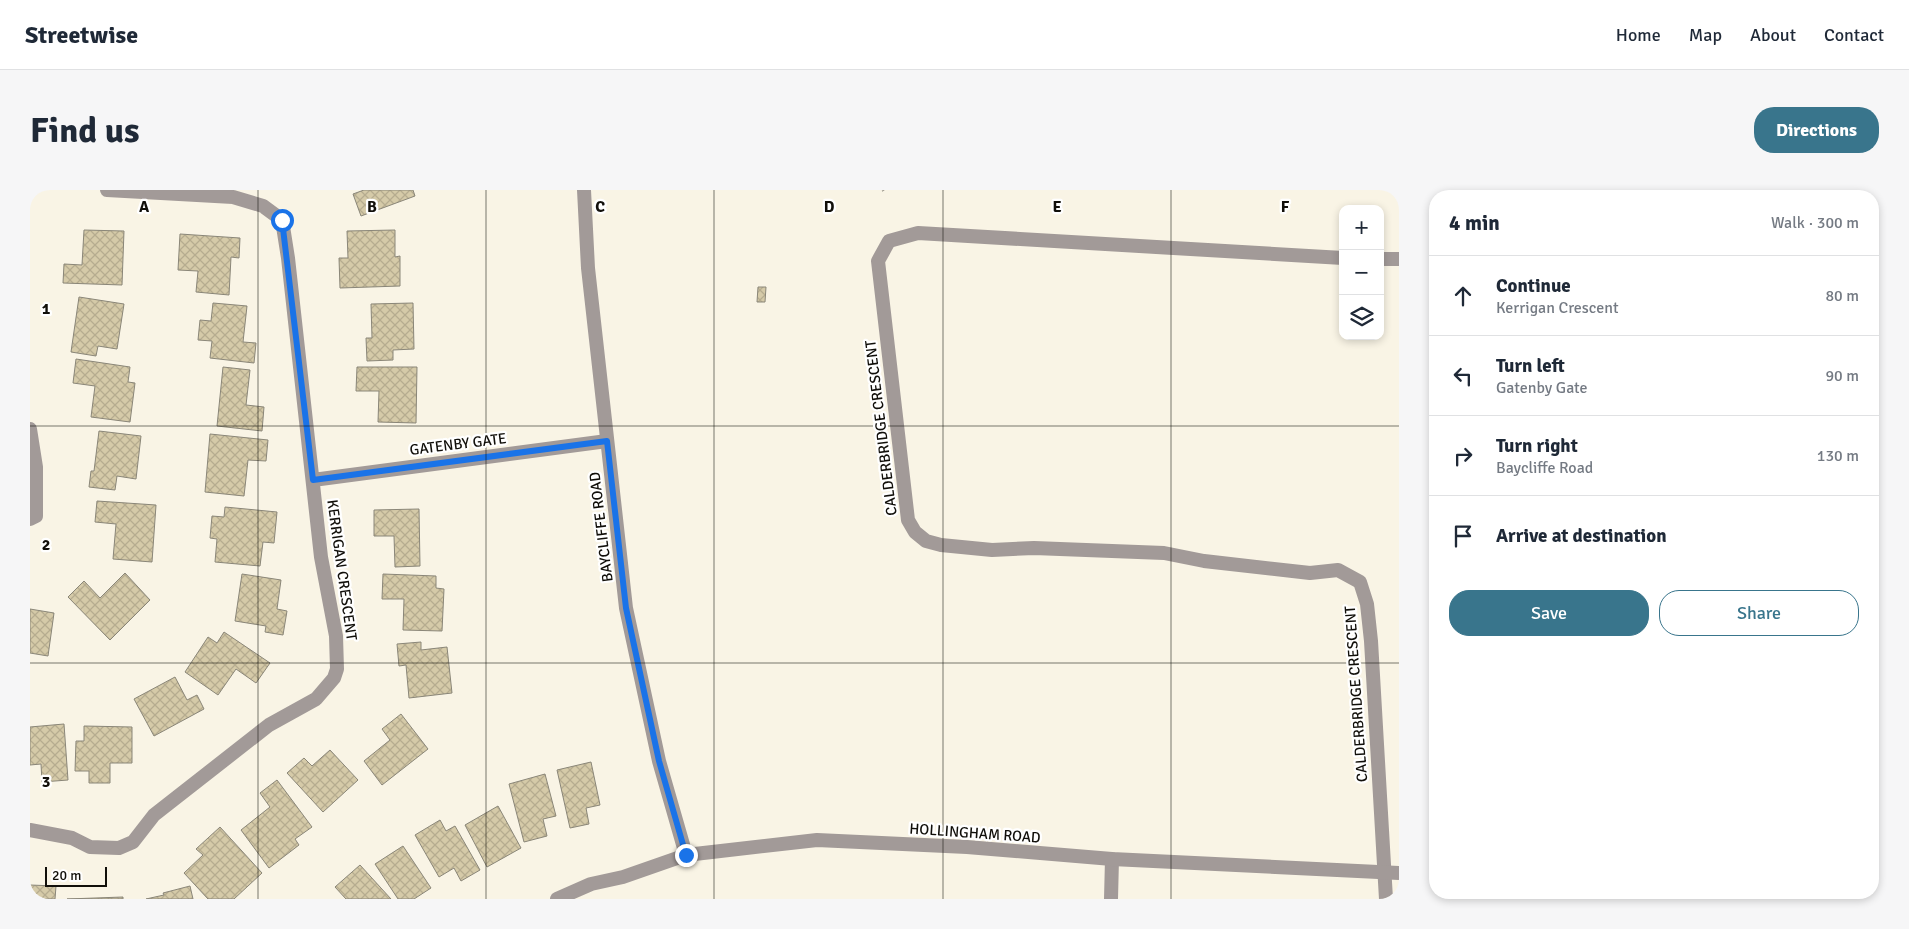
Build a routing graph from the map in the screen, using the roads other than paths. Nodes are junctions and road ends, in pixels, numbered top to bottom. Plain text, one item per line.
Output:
1 (107, 190) edge
2 (584, 190) edge
3 (1339, 258) edge
4 (1384, 258) edge
5 (1399, 259) edge
6 (30, 429) edge
7 (607, 441) junction
8 (313, 480) junction
9 (30, 519) edge
10 (30, 830) edge
11 (686, 855) junction
12 (1112, 859) junction
13 (1384, 872) junction
14 (1399, 873) edge
15 (557, 899) edge
16 (1111, 899) edge
17 (1386, 899) edge

1 - 8 street, KERRIGAN CRESCENT
2 - 7 street, BAYCLIFFE ROAD
3 - 13 street, CALDERBRIDGE CRESCENT
4 - 5 street
6 - 9 street
7 - 8 street, GATENBY GATE
7 - 11 street, BAYCLIFFE ROAD
8 - 10 street, KERRIGAN CRESCENT
11 - 12 street, HOLLINGHAM ROAD
11 - 15 street, HOLLINGHAM ROAD
12 - 13 street, HOLLINGHAM ROAD
12 - 16 street
13 - 14 street, HOLLINGHAM ROAD
13 - 17 street, CALDERBRIDGE CRESCENT

